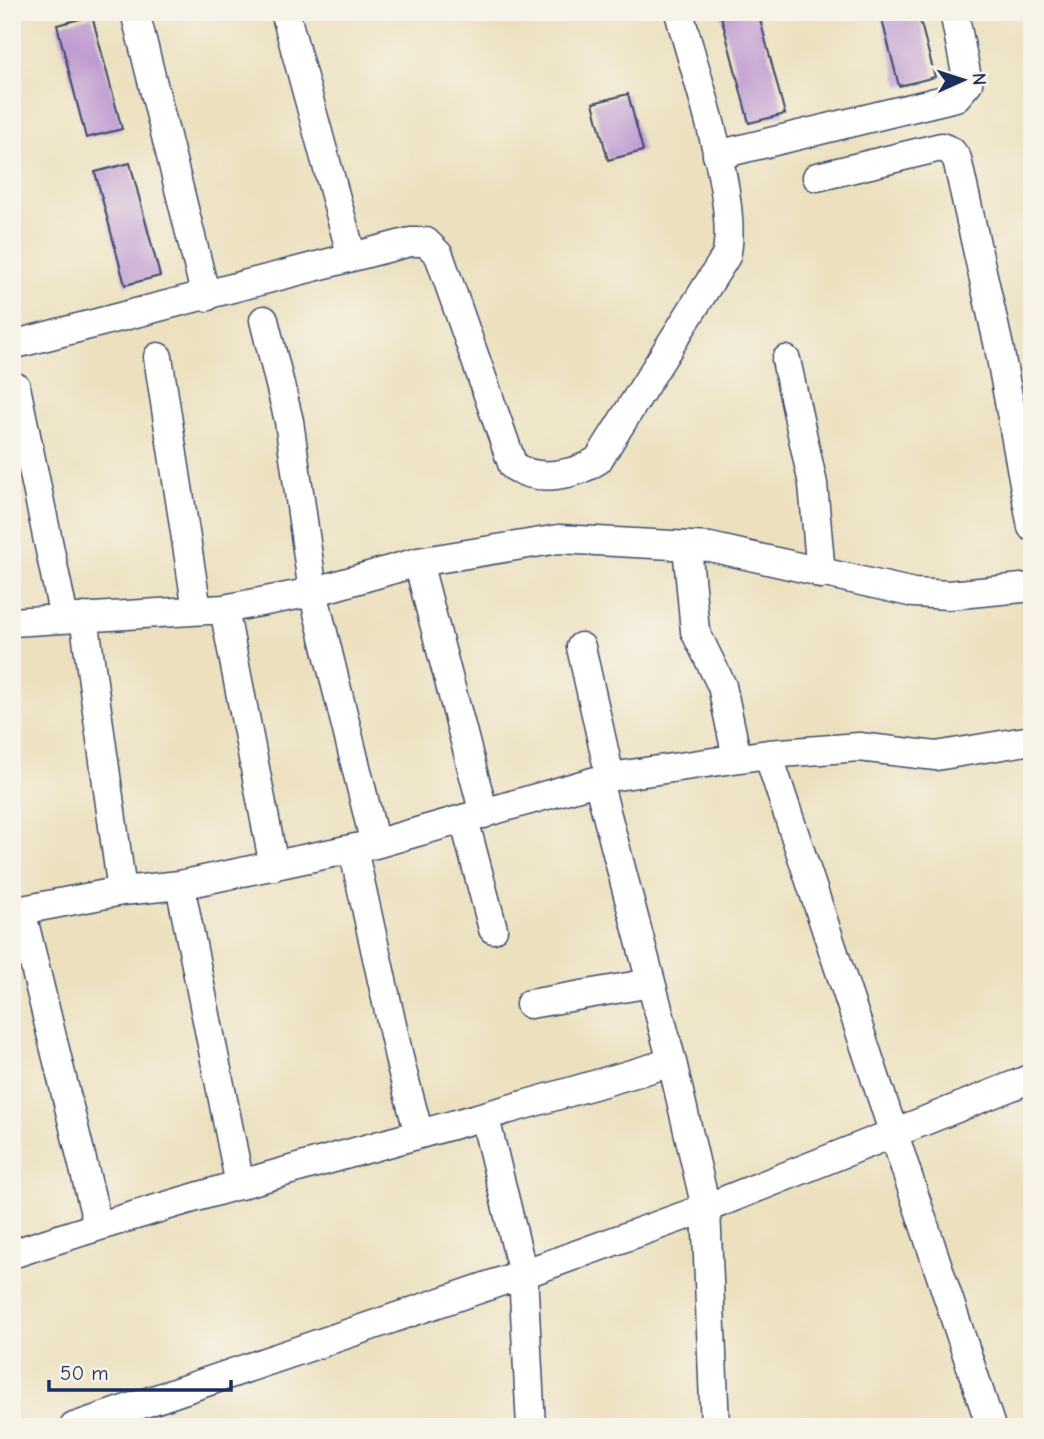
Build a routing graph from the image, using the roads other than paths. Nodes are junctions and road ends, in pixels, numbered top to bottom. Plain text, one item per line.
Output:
1 (135, 12) edge
2 (285, 12) edge
3 (679, 12) edge
4 (954, 12) edge
5 (717, 155) junction
6 (817, 177) dead end
7 (352, 257) junction
8 (206, 297) junction
9 (264, 320) dead end
10 (12, 345) edge
11 (158, 357) dead end
12 (786, 360) dead end
13 (16, 387) dead end
14 (1032, 527) edge
15 (687, 546) junction
16 (418, 562) junction
17 (821, 574) junction
18 (1032, 587) edge
19 (313, 592) junction
20 (210, 609) junction
21 (74, 617) junction
22 (12, 622) edge
23 (581, 647) dead end
24 (1032, 740) edge
25 (768, 754) junction
26 (737, 758) junction
27 (604, 779) junction
28 (474, 817) junction
29 (364, 847) junction
30 (274, 866) junction
31 (180, 885) junction
32 (122, 891) junction
33 (16, 911) edge
34 (493, 929) dead end
35 (651, 983) junction
36 (530, 1004) dead end
37 (672, 1062) junction
38 (1032, 1078) edge
39 (485, 1118) junction
40 (419, 1134) junction
41 (893, 1135) junction
42 (240, 1185) junction
43 (706, 1208) junction
44 (97, 1226) junction
45 (12, 1254) edge
46 (523, 1274) junction
47 (86, 1424) edge
48 (531, 1427) edge
49 (715, 1427) edge
50 (991, 1427) edge

1 - 8 street
2 - 7 street
3 - 5 street
4 - 5 street
5 - 7 street
6 - 14 street
7 - 8 street
8 - 10 street
9 - 19 street
11 - 20 street
12 - 17 street
13 - 21 street
15 - 16 street
15 - 17 street
15 - 26 street
16 - 19 street
16 - 28 street
17 - 18 street
19 - 20 street
19 - 29 street
20 - 21 street
20 - 30 street
21 - 22 street
21 - 32 street
23 - 27 street
24 - 25 street
25 - 26 street
25 - 41 street
26 - 27 street
27 - 28 street
27 - 35 street
28 - 29 street
28 - 34 street
29 - 30 street
29 - 40 street
30 - 31 street
31 - 32 street
31 - 42 street
32 - 33 street
33 - 44 street
35 - 36 street
35 - 37 street
37 - 39 street
37 - 43 street
38 - 41 street
39 - 40 street
39 - 46 street
40 - 42 street
41 - 43 street
41 - 50 street
42 - 44 street
43 - 46 street
43 - 49 street
44 - 45 street
46 - 47 street
46 - 48 street

